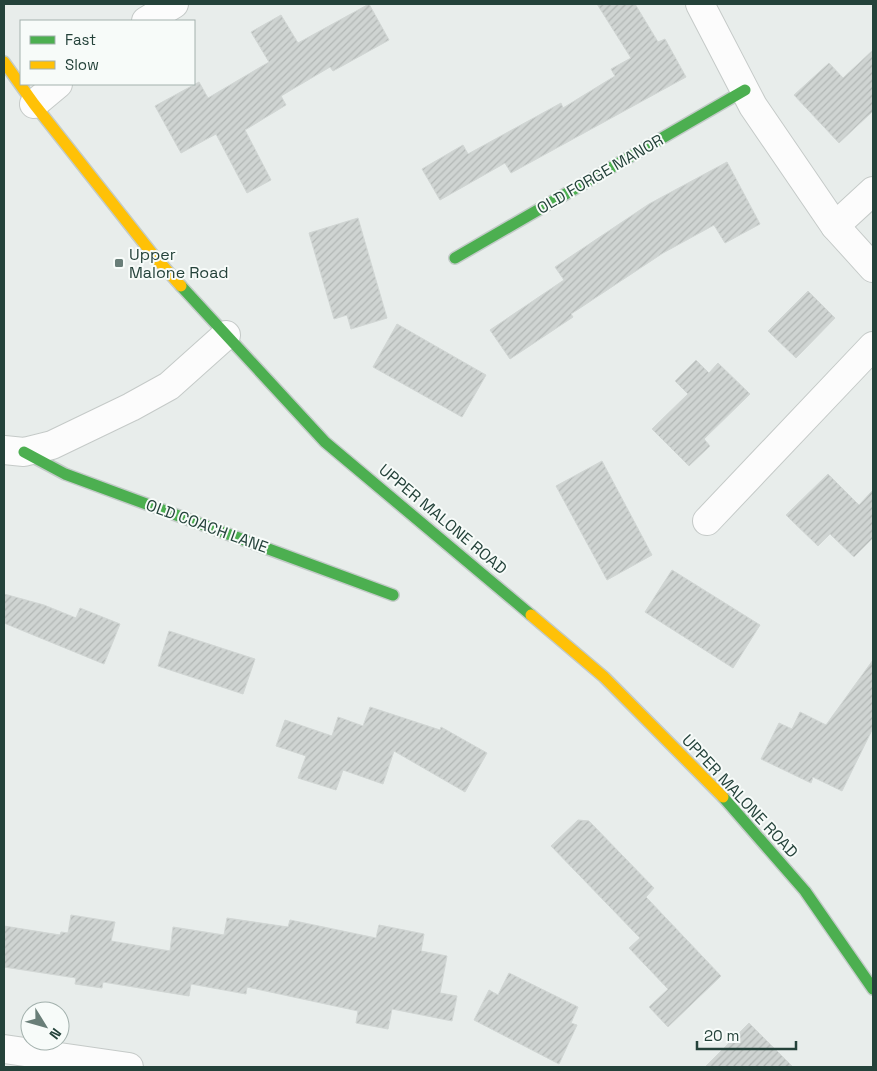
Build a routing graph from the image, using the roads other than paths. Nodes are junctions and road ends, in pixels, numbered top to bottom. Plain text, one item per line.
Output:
1 (174, 4) edge
2 (700, 4) edge
3 (148, 20) edge
4 (4, 62) edge
5 (20, 84) edge
6 (20, 85) edge
7 (57, 85) edge
8 (744, 90) junction
9 (34, 104) junction
10 (873, 191) edge
11 (835, 226) junction
12 (456, 258) dead end
13 (873, 268) edge
14 (226, 334) junction
15 (873, 346) edge
16 (14, 451) edge
17 (708, 520) dead end
18 (393, 595) dead end
19 (873, 989) edge
20 (4, 1048) edge
21 (122, 1067) edge

1 - 3 street
2 - 8 street
4 - 5 main road, UPPER MALONE ROAD
6 - 9 main road, UPPER MALONE ROAD
7 - 9 street
8 - 11 street
8 - 12 main road, OLD FORGE MANOR
9 - 14 main road, UPPER MALONE ROAD
10 - 11 street
11 - 13 street
14 - 16 street, OLD COACH LANE
14 - 19 main road, UPPER MALONE ROAD
15 - 17 street
16 - 18 main road, OLD COACH LANE
20 - 21 street

